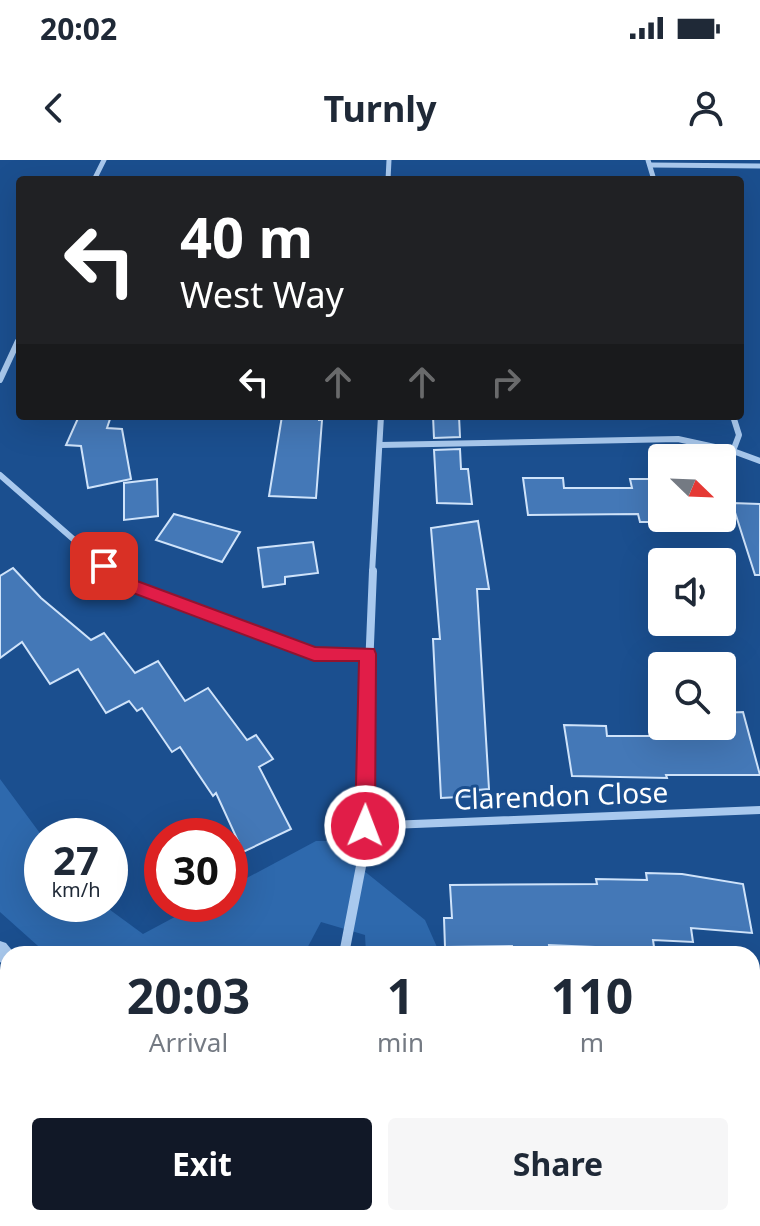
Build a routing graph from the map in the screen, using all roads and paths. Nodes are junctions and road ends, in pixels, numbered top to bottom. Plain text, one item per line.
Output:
1 (649, 163) edge
2 (760, 166) edge
3 (16, 346) edge
4 (0, 380) edge
5 (381, 420) edge
6 (734, 420) edge
7 (701, 444) edge
8 (736, 444) edge
9 (380, 445) junction
10 (736, 452) edge
11 (760, 461) edge
12 (0, 475) edge
13 (368, 654) junction
14 (760, 810) edge
15 (365, 826) junction
16 (344, 946) edge

1 - 2 street
3 - 4 street
5 - 9 street
6 - 8 street
7 - 9 street
9 - 13 street
10 - 11 street
12 - 13 street
13 - 15 street
14 - 15 street, Clarendon Close
15 - 16 street

